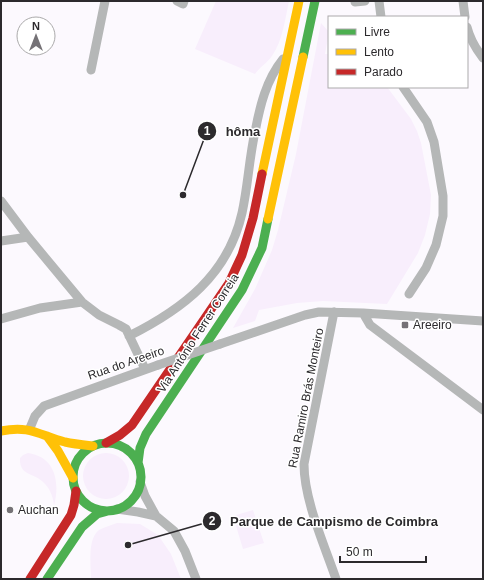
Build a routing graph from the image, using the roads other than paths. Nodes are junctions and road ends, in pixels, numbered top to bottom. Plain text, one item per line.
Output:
1 (105, 1) edge
2 (176, 1) edge
3 (184, 1) edge
4 (299, 1) edge
5 (315, 1) edge
6 (364, 1) edge
7 (379, 1) edge
8 (462, 1) edge
9 (355, 2) dead end
10 (381, 16) edge
11 (465, 16) edge
12 (468, 32) edge
13 (288, 53) junction
14 (483, 58) edge
15 (91, 70) dead end
16 (404, 88) edge
17 (1, 201) edge
18 (28, 237) junction
19 (1, 241) edge
20 (409, 294) dead end
21 (82, 302) junction
22 (334, 312) junction
23 (363, 313) junction
24 (1, 319) edge
25 (483, 322) edge
26 (129, 336) junction
27 (145, 369) junction
28 (483, 410) edge
29 (30, 428) junction
30 (1, 431) edge
31 (47, 436) junction
32 (106, 443) junction
33 (93, 446) junction
34 (138, 463) junction
35 (73, 478) junction
36 (140, 482) junction
37 (76, 491) junction
38 (112, 510) junction
39 (156, 516) junction
40 (30, 579) edge
41 (48, 579) edge
42 (196, 579) edge
43 (336, 579) edge

1 - 15 street
2 - 3 street
4 - 13 main road, Via António Ferrer Correia
5 - 34 main road, Via António Ferrer Correia
6 - 9 street
7 - 10 street
8 - 11 street
12 - 14 street
13 - 26 street, Via António Ferrer Correia
13 - 32 main road, Via António Ferrer Correia
16 - 20 street
17 - 18 street
18 - 19 street
18 - 21 street
21 - 24 street
21 - 26 street
22 - 23 street, Rua do Areeiro
22 - 27 street, Rua do Areeiro, bridge
22 - 43 street, Rua Ramiro Brás Monteiro
23 - 25 street, Rua do Areeiro
23 - 28 street
26 - 27 street
27 - 29 street, Rua do Areeiro
29 - 30 main road
29 - 31 main road
31 - 33 main road
31 - 35 main road
32 - 33 main road
32 - 34 main road
33 - 35 main road
34 - 36 main road
35 - 37 main road
36 - 38 main road
36 - 39 street
37 - 38 main road
37 - 40 main road
38 - 39 street
38 - 41 main road
39 - 42 street

